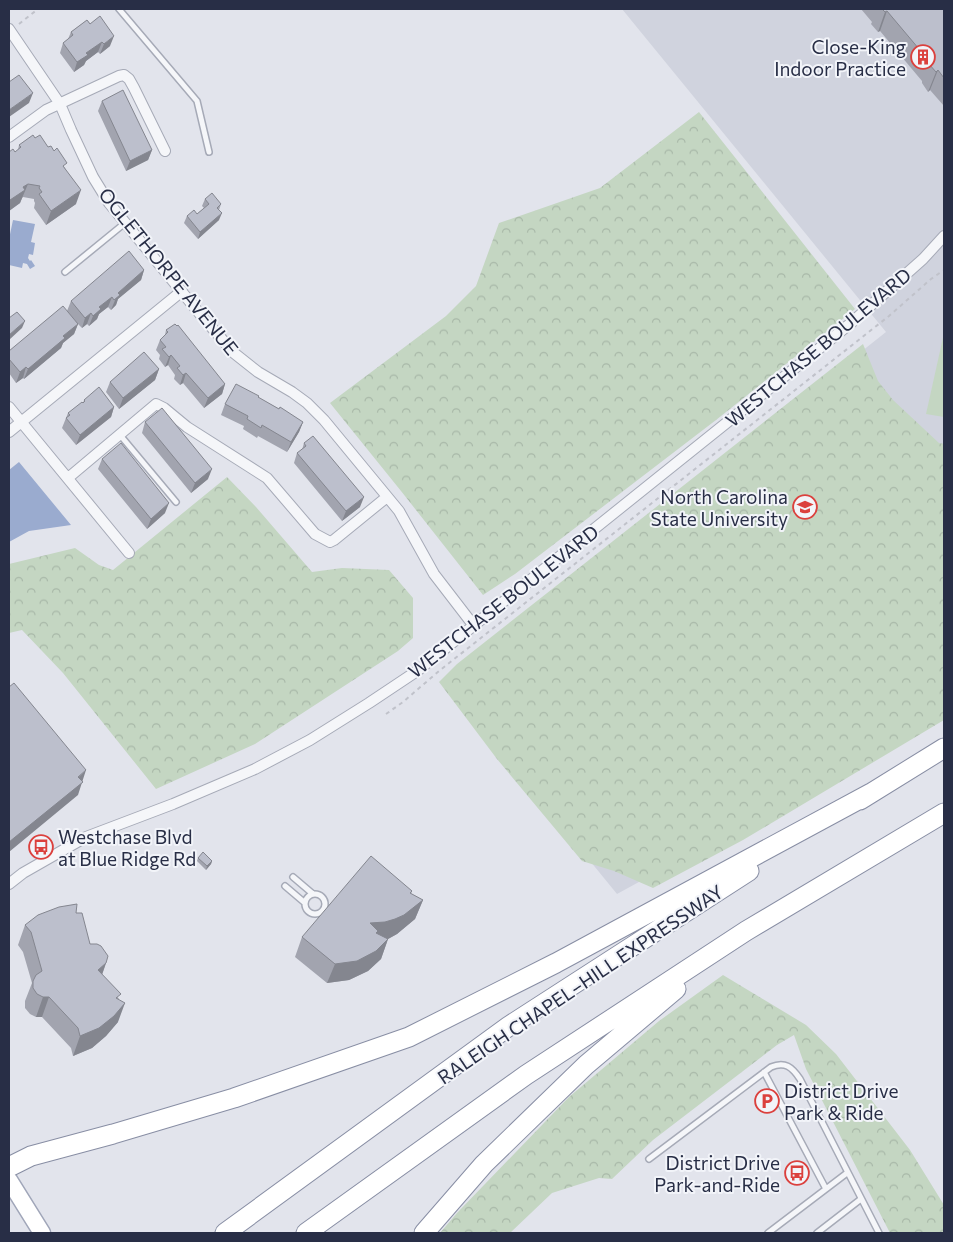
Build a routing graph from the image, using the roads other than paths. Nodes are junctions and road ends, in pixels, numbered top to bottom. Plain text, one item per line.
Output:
1 (119, 9) edge
2 (9, 29) edge
3 (60, 104) junction
4 (9, 137) edge
5 (166, 151) dead end
6 (209, 152) dead end
7 (125, 223) junction
8 (944, 236) edge
9 (65, 272) dead end
10 (182, 291) junction
11 (9, 407) edge
12 (21, 422) junction
13 (9, 432) edge
14 (119, 434) junction
15 (68, 478) junction
16 (387, 497) junction
17 (176, 502) dead end
18 (129, 553) dead end
19 (474, 626) junction
20 (944, 748) edge
21 (871, 793) junction
22 (944, 813) edge
23 (293, 877) dead end
24 (9, 884) edge
25 (285, 886) dead end
26 (313, 894) junction
27 (305, 903) junction
28 (746, 931) junction
29 (764, 1072) junction
30 (649, 1159) dead end
31 (9, 1167) edge
32 (847, 1172) junction
33 (9, 1180) edge
34 (826, 1189) junction
35 (861, 1199) junction
36 (42, 1233) edge
37 (225, 1233) edge
38 (306, 1233) edge
39 (424, 1233) edge
40 (768, 1233) edge
41 (818, 1233) edge
42 (879, 1233) edge

1 - 6 lane
2 - 3 street, OGLETHORPE AVENUE
3 - 4 street
3 - 5 street
3 - 7 street, OGLETHORPE AVENUE
7 - 9 lane
7 - 10 street, OGLETHORPE AVENUE
8 - 19 street, WESTCHASE BOULEVARD
10 - 12 street
10 - 16 street, OGLETHORPE AVENUE
11 - 12 street
12 - 13 street
12 - 15 street
14 - 15 street
14 - 16 street
14 - 17 lane
15 - 18 street
16 - 19 street, OGLETHORPE AVENUE
19 - 24 street, WESTCHASE BOULEVARD
20 - 21 highway, RALEIGH CHAPEL–HILL EXPRESSWAY
21 - 31 highway
21 - 37 highway, RALEIGH CHAPEL–HILL EXPRESSWAY
22 - 28 highway
23 - 26 lane
25 - 27 lane
26 - 27 lane
26 - 27 lane
28 - 38 highway
28 - 39 highway
29 - 30 lane
29 - 32 lane
29 - 34 lane
32 - 34 lane
32 - 35 lane
33 - 36 main road
34 - 40 lane
35 - 41 lane
35 - 42 lane

